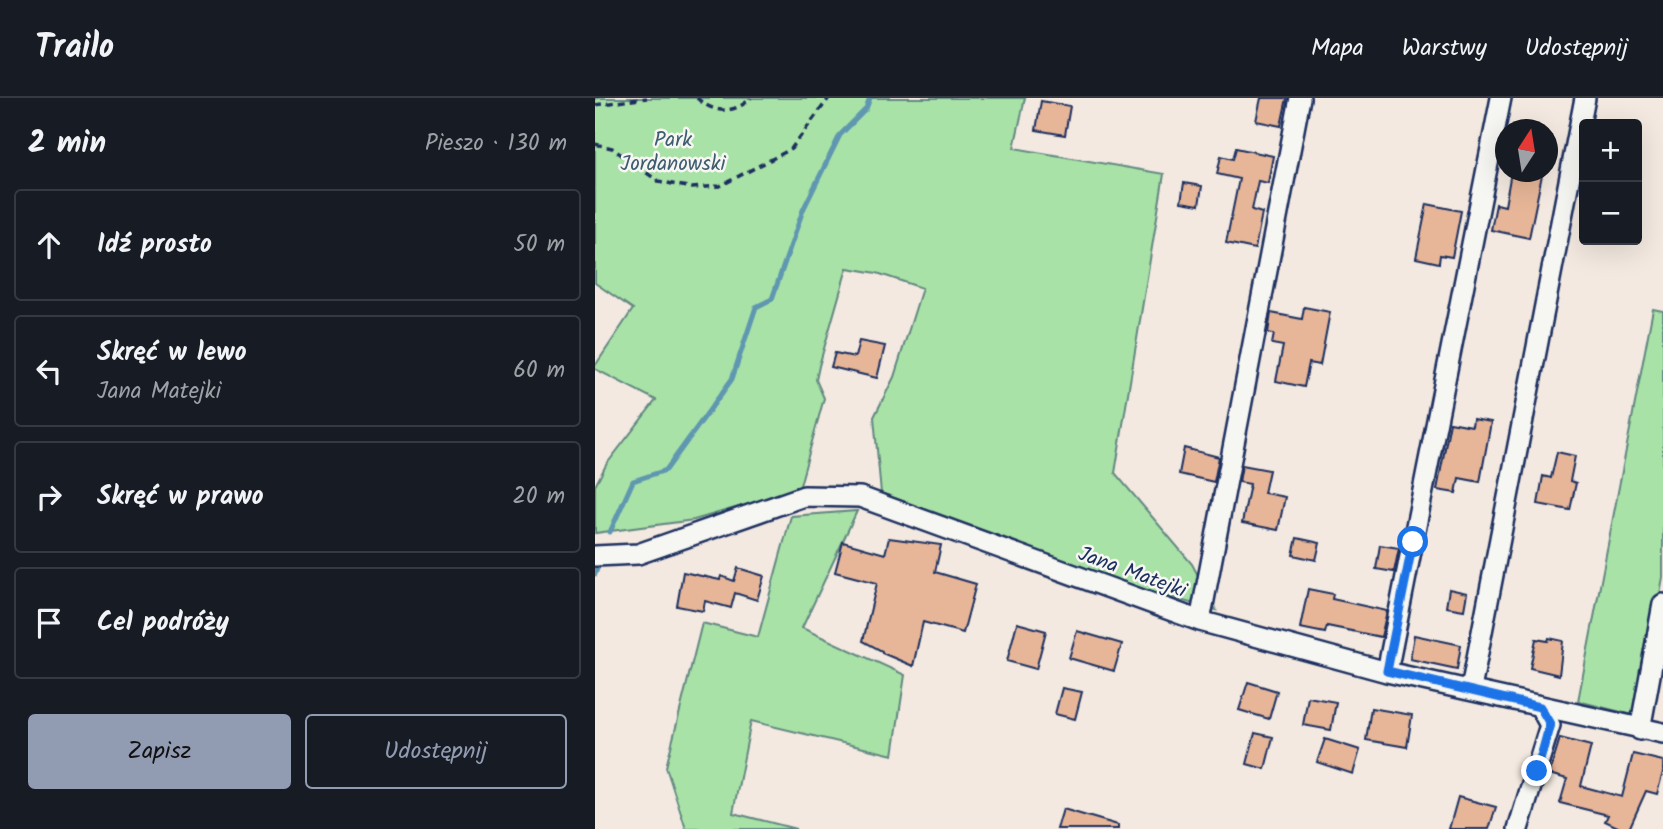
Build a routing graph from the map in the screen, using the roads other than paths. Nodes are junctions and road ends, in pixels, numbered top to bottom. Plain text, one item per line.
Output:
1 (1300, 98) edge
2 (1501, 98) edge
3 (1585, 98) edge
4 (595, 556) edge
5 (1663, 604) edge
6 (1200, 621) junction
7 (1387, 671) junction
8 (1471, 690) junction
9 (1540, 707) junction
10 (1640, 730) junction
11 (1663, 733) edge
12 (1518, 829) edge

1 - 6 street
2 - 7 street
3 - 8 street
4 - 6 street, Jana Matejki
5 - 10 street
6 - 7 street, Jana Matejki
7 - 8 street, Jana Matejki
8 - 9 street, Jana Matejki
9 - 10 street, Jana Matejki
9 - 12 street
10 - 11 street, Jana Matejki

